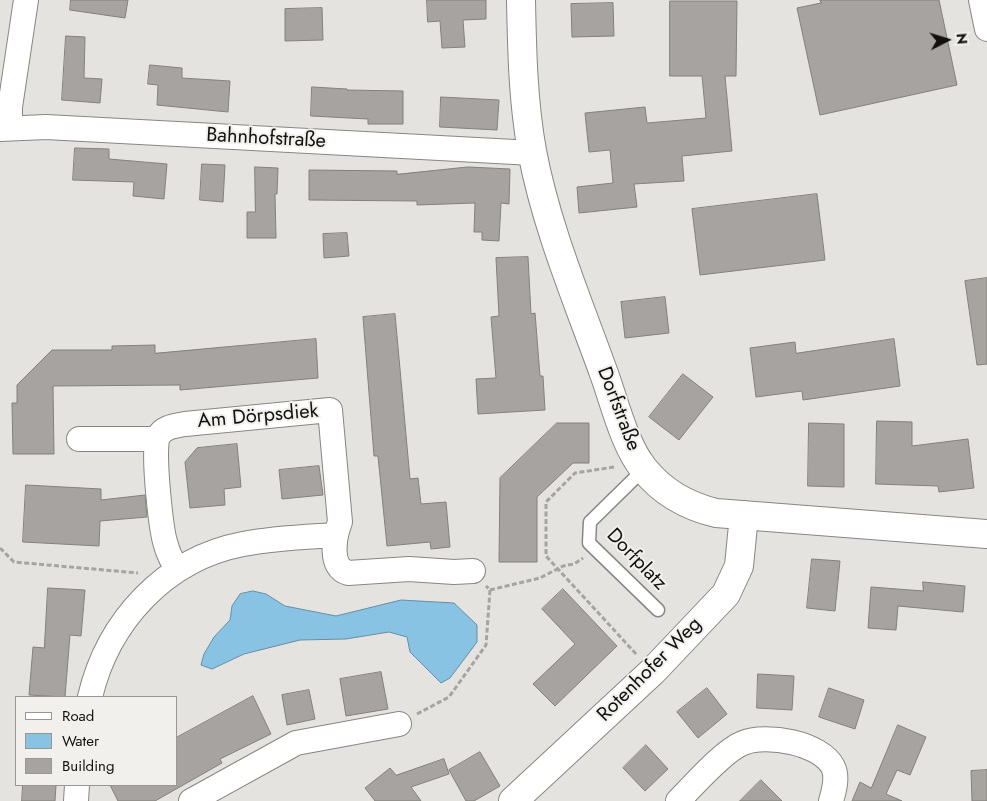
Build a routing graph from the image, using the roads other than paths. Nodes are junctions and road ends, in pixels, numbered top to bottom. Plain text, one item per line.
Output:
1 (26, 0) edge
2 (521, 0) edge
3 (980, 0) edge
4 (987, 29) edge
5 (5, 128) edge
6 (533, 153) junction
7 (156, 439) junction
8 (79, 440) dead end
9 (644, 469) junction
10 (744, 515) junction
11 (987, 534) edge
12 (335, 535) junction
13 (177, 570) junction
14 (474, 571) dead end
15 (658, 610) dead end
16 (90, 696) edge
17 (399, 724) road end
18 (77, 786) edge
19 (76, 801) edge
20 (191, 801) edge
21 (513, 801) edge
22 (678, 801) edge
23 (831, 801) edge

1 - 5 street
2 - 6 street, Dorfstraße
3 - 4 street
5 - 6 street, Bahnhofstraße
6 - 9 street, Dorfstraße
7 - 8 street
7 - 12 street, Am Dörpsdiek
7 - 13 street
9 - 10 street, Dorfstraße
9 - 15 lane, Dorfplatz
10 - 11 street, Dorfstraße
10 - 21 street, Rotenhofer Weg
12 - 13 street
12 - 14 street, Am Dörpsdiek
13 - 16 street
17 - 20 street
18 - 19 street
22 - 23 street

